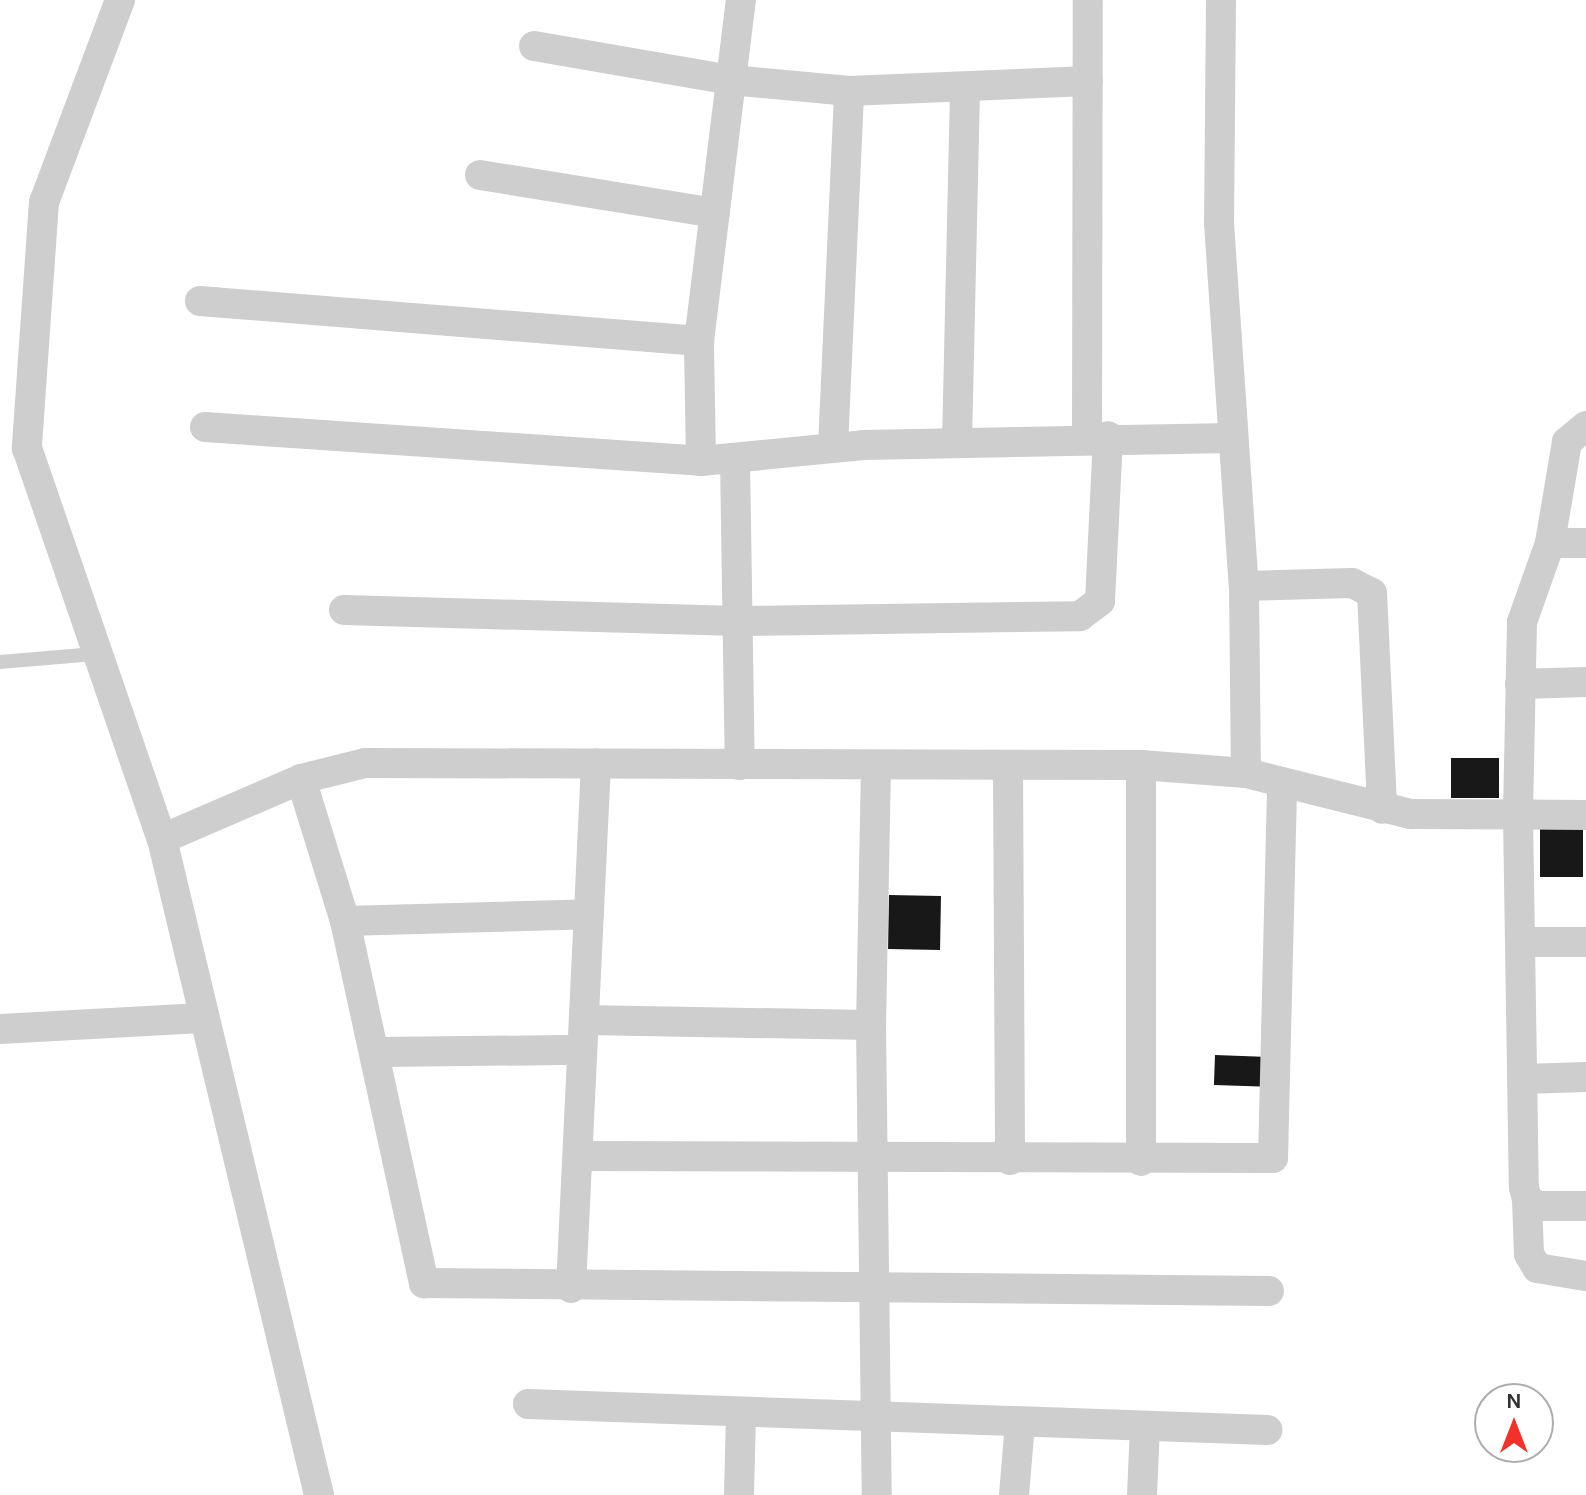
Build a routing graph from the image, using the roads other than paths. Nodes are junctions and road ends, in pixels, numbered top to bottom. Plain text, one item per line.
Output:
1 (120, 0) edge
2 (741, 0) edge
3 (1088, 0) edge
4 (1221, 0) edge
5 (534, 46) dead end
6 (731, 80) junction
7 (1088, 81) junction
8 (965, 89) junction
9 (849, 91) junction
10 (480, 175) dead end
11 (715, 213) junction
12 (200, 301) dead end
13 (699, 341) junction
14 (1586, 426) edge
15 (205, 427) dead end
16 (1098, 436) junction
17 (1231, 438) junction
18 (957, 443) junction
19 (833, 447) junction
20 (735, 459) junction
21 (701, 461) junction
22 (1550, 543) junction
23 (1586, 543) edge
24 (1244, 586) junction
25 (344, 610) dead end
26 (738, 621) junction
27 (95, 654) junction
28 (0, 662) edge
29 (1586, 682) edge
30 (1520, 684) junction
31 (596, 764) junction
32 (740, 765) junction
33 (1141, 765) junction
34 (876, 766) junction
35 (1008, 766) junction
36 (1246, 773) junction
37 (301, 779) junction
38 (1282, 784) junction
39 (1382, 809) junction
40 (1586, 815) edge
41 (1518, 816) junction
42 (162, 839) junction
43 (589, 914) junction
44 (345, 921) junction
45 (1521, 942) junction
46 (1586, 942) edge
47 (202, 1018) junction
48 (584, 1020) junction
49 (871, 1025) junction
50 (0, 1029) edge
51 (582, 1050) junction
52 (377, 1052) junction
53 (1586, 1077) edge
54 (1524, 1079) junction
55 (578, 1156) junction
56 (873, 1159) junction
57 (1010, 1160) junction
58 (1141, 1161) junction
59 (1527, 1200) junction
60 (1586, 1206) edge
61 (1586, 1276) edge
62 (571, 1288) junction
63 (876, 1289) junction
64 (1269, 1291) dead end
65 (528, 1404) dead end
66 (741, 1414) junction
67 (880, 1420) junction
68 (1020, 1424) junction
69 (1145, 1426) junction
70 (1268, 1430) dead end
71 (319, 1495) edge
72 (739, 1495) edge
73 (877, 1495) edge
74 (1014, 1495) edge
75 (1142, 1495) edge

1 - 27 street
2 - 6 street
3 - 7 street
4 - 17 street
5 - 6 street
6 - 9 street
6 - 11 street
7 - 8 street
7 - 16 street
8 - 9 street
8 - 18 street
9 - 19 street
10 - 11 street
11 - 13 street
12 - 13 street
13 - 21 street
14 - 22 street
15 - 21 street
16 - 17 street
16 - 18 street
16 - 26 street
17 - 24 street
18 - 19 street
19 - 20 street
20 - 21 street
20 - 26 street
22 - 23 street
22 - 30 street
24 - 36 street
24 - 39 street
25 - 26 street
26 - 32 street
27 - 28 lane
27 - 42 street
29 - 30 street
30 - 41 street
31 - 32 street
31 - 37 street
31 - 43 street
32 - 34 street
33 - 35 street
33 - 36 street
33 - 58 street
34 - 35 street
34 - 49 street
35 - 57 street
36 - 38 street
37 - 42 street
37 - 44 street
38 - 39 street
38 - 58 street
39 - 41 street
40 - 41 street
41 - 45 street
42 - 47 street
43 - 44 street
43 - 48 street
44 - 52 street
45 - 46 street
45 - 54 street
47 - 50 street
47 - 71 street
48 - 49 street
48 - 51 street
49 - 56 street
51 - 52 street
51 - 55 street
52 - 62 street
53 - 54 street
54 - 59 street
55 - 56 street
55 - 62 street
56 - 57 street
56 - 63 street
57 - 58 street
59 - 60 street
59 - 61 street
62 - 63 street
63 - 64 street
63 - 67 street
65 - 66 street
66 - 67 street
66 - 72 street
67 - 68 street
67 - 73 street
68 - 69 street
68 - 74 street
69 - 70 street
69 - 75 street

